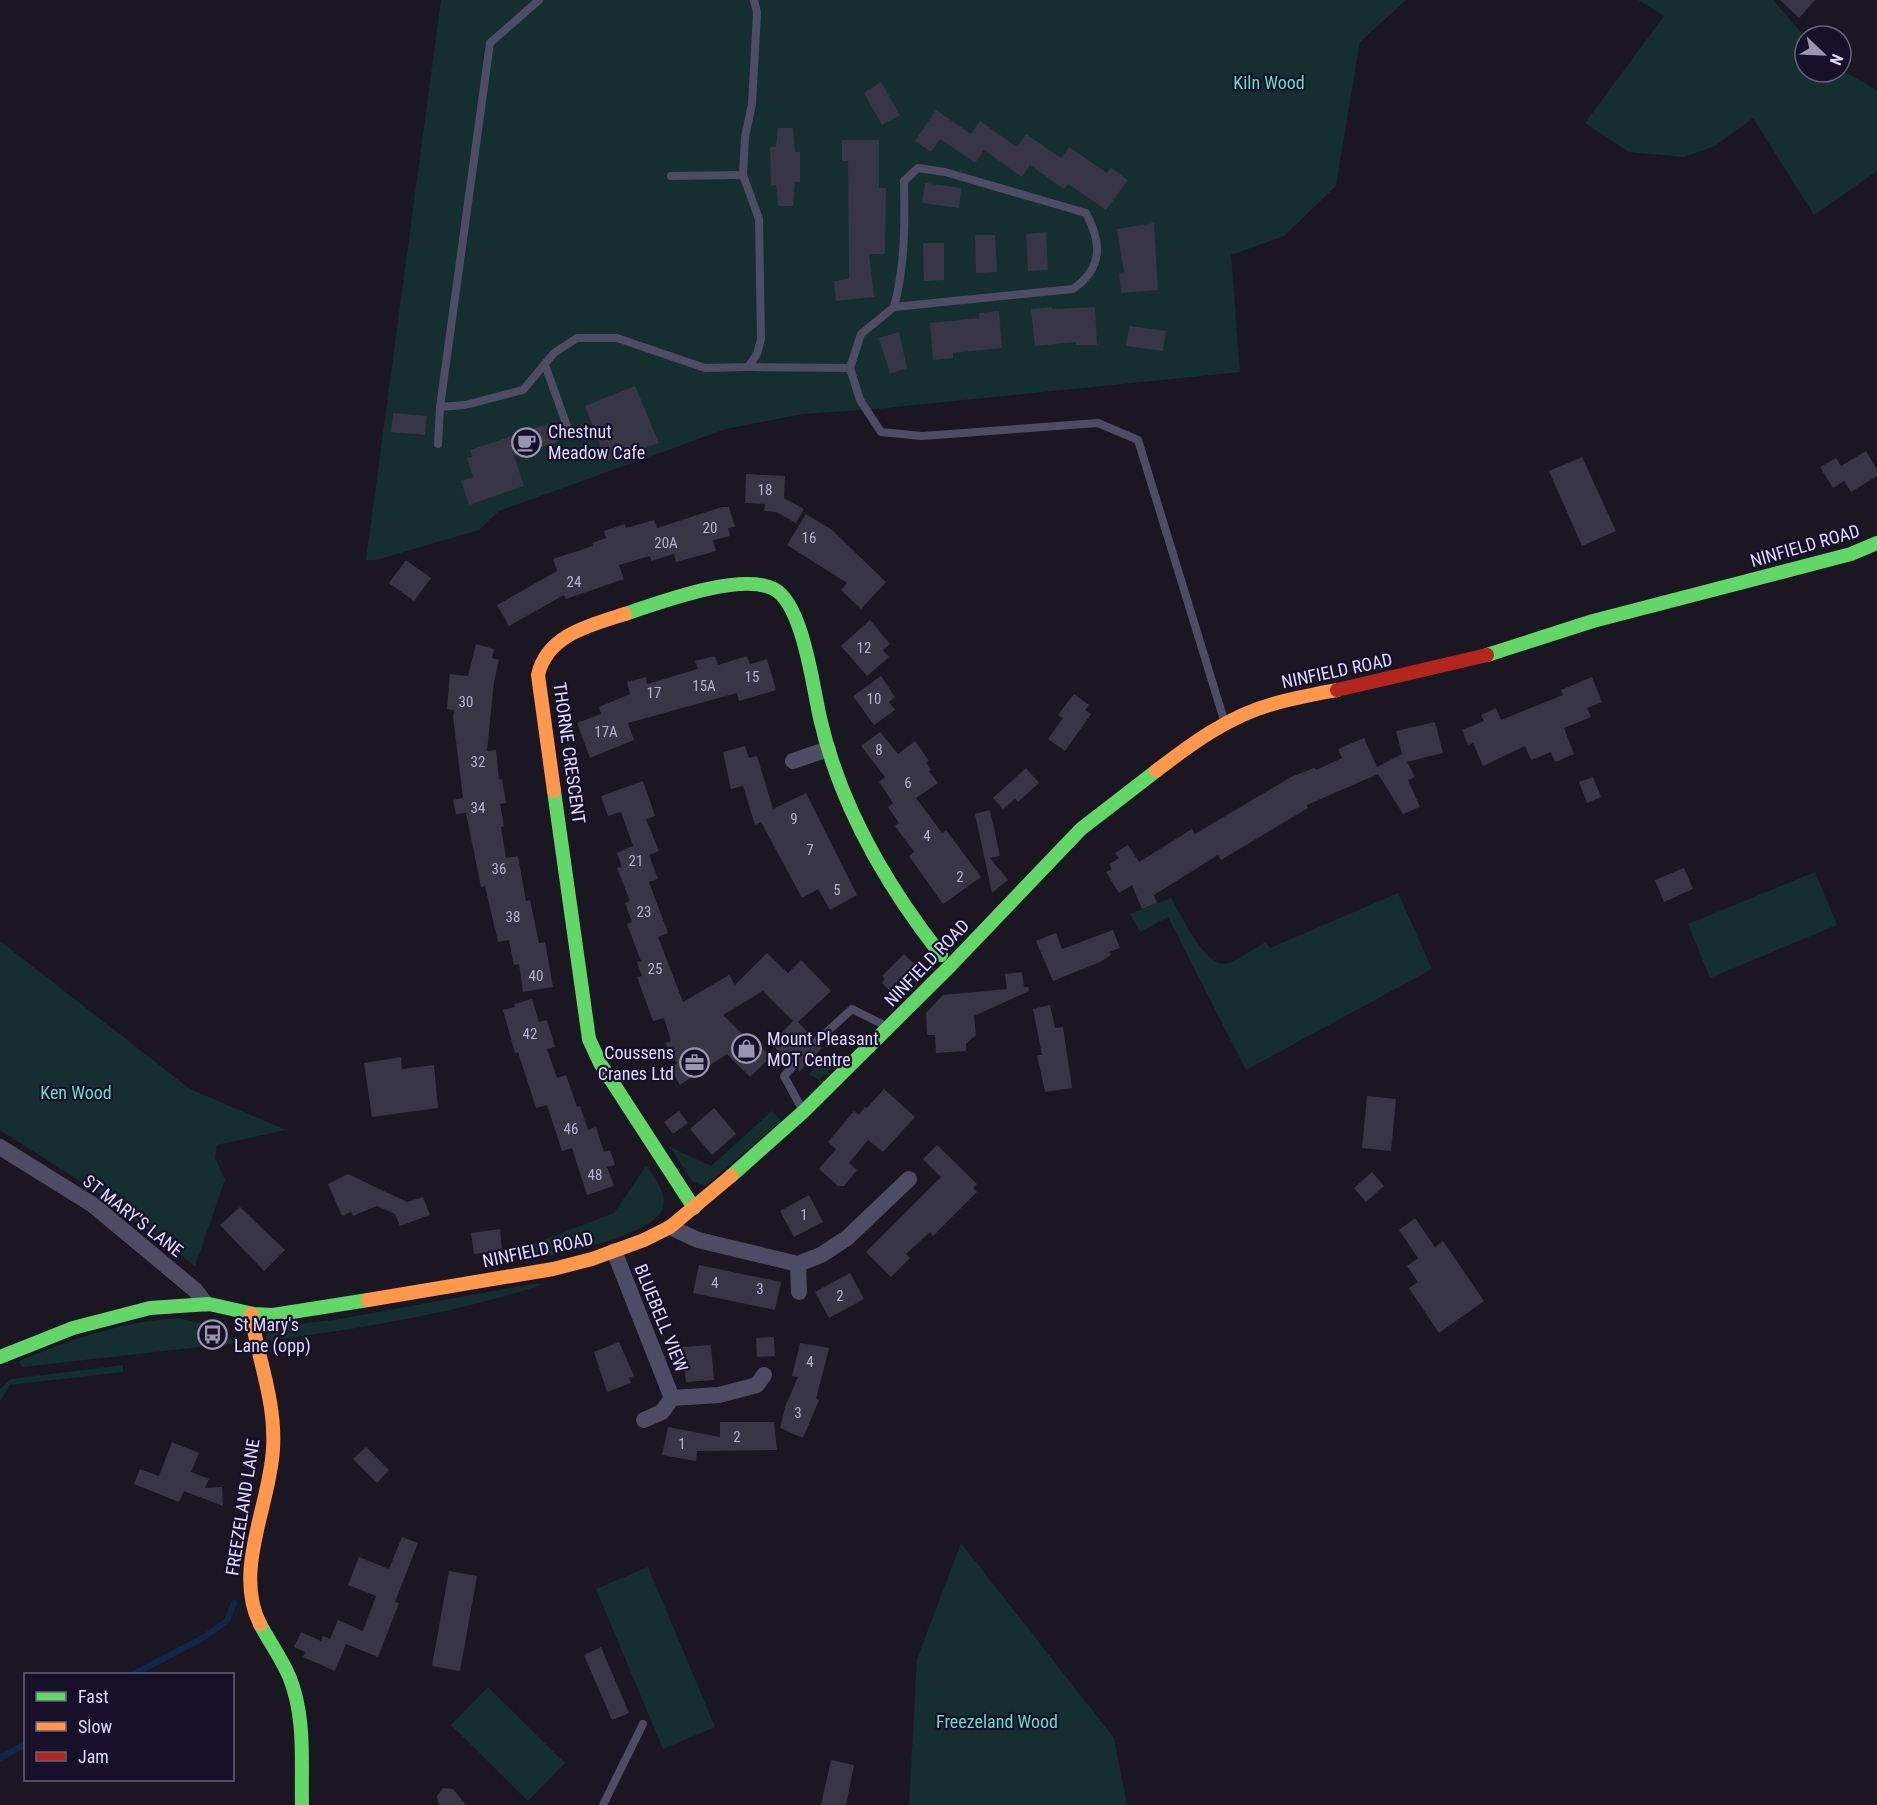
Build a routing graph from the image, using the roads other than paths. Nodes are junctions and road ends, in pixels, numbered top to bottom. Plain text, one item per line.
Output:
1 (539, 0) edge
2 (754, 0) edge
3 (743, 175) junction
4 (671, 176) dead end
5 (894, 307) junction
6 (545, 365) junction
7 (748, 367) junction
8 (850, 368) junction
9 (440, 407) junction
10 (567, 426) dead end
11 (438, 444) dead end
12 (1877, 543) edge
13 (1225, 724) junction
14 (828, 749) junction
15 (793, 761) dead end
16 (941, 955) dead end
17 (890, 1028) junction
18 (817, 1041) dead end
19 (793, 1066) dead end
20 (803, 1112) junction
21 (0, 1147) edge
22 (909, 1179) dead end
23 (694, 1208) junction
24 (670, 1227) junction
25 (614, 1251) junction
26 (798, 1263) junction
27 (799, 1292) dead end
28 (206, 1304) junction
29 (251, 1314) junction
30 (0, 1358) edge
31 (764, 1375) dead end
32 (672, 1398) junction
33 (644, 1420) dead end
34 (643, 1724) dead end
35 (302, 1805) edge
36 (603, 1805) edge

1 - 9 lane
2 - 3 lane
3 - 4 lane
3 - 7 lane
5 - 5 lane
5 - 8 lane
6 - 7 lane
6 - 9 lane
6 - 10 lane
7 - 8 lane
8 - 13 lane
9 - 11 lane
12 - 13 main road, NINFIELD ROAD
13 - 17 main road, NINFIELD ROAD
14 - 15 street
14 - 16 main road, THORNE CRESCENT
14 - 23 main road, THORNE CRESCENT
17 - 18 lane
17 - 20 main road, NINFIELD ROAD
19 - 20 lane
20 - 23 main road, NINFIELD ROAD
21 - 28 street, ST MARY'S LANE
22 - 26 street
23 - 24 main road, NINFIELD ROAD
24 - 25 main road, NINFIELD ROAD
24 - 26 street
25 - 29 main road, NINFIELD ROAD
25 - 32 street, BLUEBELL VIEW
26 - 27 street
28 - 29 main road, NINFIELD ROAD
28 - 30 main road, NINFIELD ROAD
29 - 35 main road, FREEZELAND LANE
31 - 32 street, BLUEBELL VIEW
32 - 33 street, BLUEBELL VIEW
34 - 36 lane

